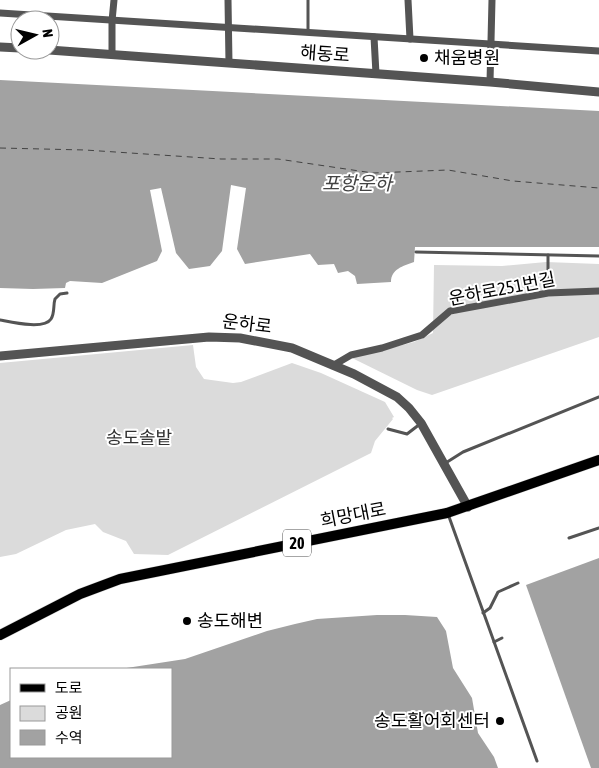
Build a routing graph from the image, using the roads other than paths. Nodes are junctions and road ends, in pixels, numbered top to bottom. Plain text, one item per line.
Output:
1 (114, 0) edge
2 (228, 0) edge
3 (308, 0) edge
4 (408, 0) edge
5 (492, 0) edge
6 (0, 13) edge
7 (112, 21) junction
8 (228, 28) junction
9 (308, 33) junction
10 (374, 37) junction
11 (410, 39) junction
12 (490, 44) junction
13 (60, 51) edge
14 (599, 51) edge
15 (112, 55) junction
16 (229, 63) junction
17 (376, 74) junction
18 (490, 82) junction
19 (599, 92) edge
20 (416, 252) dead end
21 (548, 255) junction
22 (599, 256) edge
23 (599, 290) edge
24 (67, 293) dead end
25 (548, 293) junction
26 (0, 320) edge
27 (0, 356) edge
28 (334, 365) junction
29 (599, 397) edge
30 (421, 423) junction
31 (388, 429) dead end
32 (599, 460) edge
33 (444, 464) junction
34 (468, 506) junction
35 (448, 513) junction
36 (599, 528) edge
37 (569, 538) dead end
38 (518, 583) dead end
39 (483, 612) junction
40 (0, 635) edge
41 (502, 638) dead end
42 (494, 642) junction
43 (537, 761) dead end

1 - 7 street
2 - 8 street
3 - 9 lane
4 - 11 street
5 - 12 street
6 - 7 street
7 - 8 street
7 - 15 street
8 - 9 street
8 - 16 street
9 - 10 street
10 - 11 street
10 - 17 street
11 - 12 street
12 - 14 street
12 - 18 street
13 - 15 street, 해동로
15 - 16 street, 해동로
16 - 17 street, 해동로
17 - 18 street, 해동로
18 - 19 street, 해동로
20 - 21 lane
21 - 22 lane
21 - 25 lane
23 - 25 street, 운하로251번길
24 - 26 lane
25 - 28 street, 운하로251번길
27 - 28 street, 운하로
28 - 30 street, 운하로
29 - 33 lane
30 - 31 lane
30 - 33 street, 운하로
32 - 34 main road, 희망대로 / 20
33 - 34 street, 운하로
34 - 35 main road, 희망대로 / 20
35 - 39 lane
35 - 40 main road, 희망대로 / 20
36 - 37 lane
38 - 39 lane
39 - 42 lane
41 - 42 lane
42 - 43 lane

